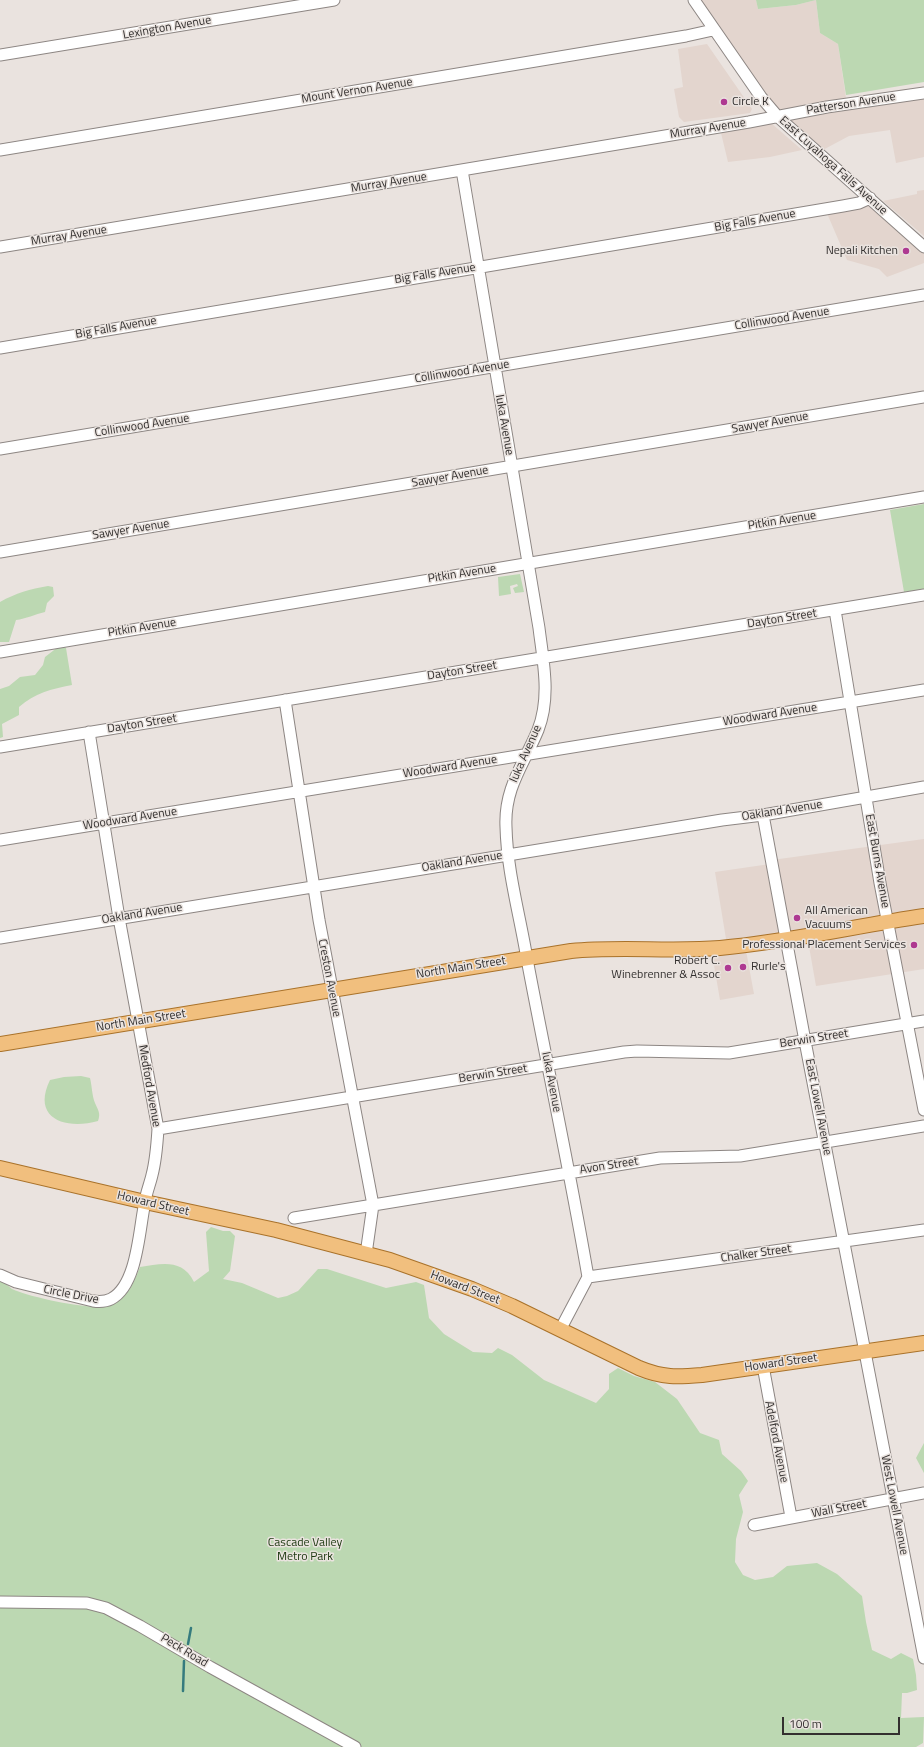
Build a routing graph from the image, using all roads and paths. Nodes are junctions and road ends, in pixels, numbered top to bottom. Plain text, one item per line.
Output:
1 (334, 0) edge
2 (694, 0) edge
3 (713, 30) junction
4 (0, 55) edge
5 (924, 92) edge
6 (778, 117) junction
7 (0, 150) edge
8 (462, 170) junction
9 (870, 198) junction
10 (0, 247) edge
11 (924, 247) edge
12 (478, 268) junction
13 (924, 295) edge
14 (0, 348) edge
15 (494, 367) junction
16 (924, 397) edge
17 (0, 449) edge
18 (511, 466) junction
19 (924, 497) edge
20 (0, 552) edge
21 (528, 564) junction
22 (924, 595) edge
23 (836, 610) junction
24 (0, 652) edge
25 (543, 657) junction
26 (924, 690) edge
27 (285, 700) junction
28 (851, 702) junction
29 (89, 732) junction
30 (0, 747) edge
31 (526, 754) junction
32 (924, 787) edge
33 (298, 791) junction
34 (866, 797) junction
35 (763, 815) junction
36 (103, 824) junction
37 (0, 840) edge
38 (509, 855) junction
39 (313, 886) junction
40 (924, 916) edge
41 (119, 918) junction
42 (888, 922) junction
43 (0, 938) edge
44 (786, 939) junction
45 (527, 958) junction
46 (332, 990) junction
47 (924, 1021) edge
48 (138, 1022) junction
49 (907, 1024) junction
50 (805, 1041) junction
51 (0, 1044) edge
52 (547, 1065) junction
53 (353, 1097) junction
54 (924, 1110) edge
55 (924, 1126) edge
56 (158, 1129) junction
57 (825, 1143) junction
58 (0, 1168) edge
59 (568, 1173) junction
60 (145, 1202) junction
61 (373, 1205) junction
62 (294, 1218) dead end
63 (924, 1230) edge
64 (844, 1242) junction
65 (366, 1254) junction
66 (0, 1275) edge
67 (588, 1277) junction
68 (560, 1330) junction
69 (924, 1343) edge
70 (865, 1352) junction
71 (763, 1366) junction
72 (924, 1493) edge
73 (894, 1498) junction
74 (791, 1518) junction
75 (754, 1524) dead end
76 (0, 1602) edge
77 (919, 1604) edge
78 (924, 1658) edge
79 (355, 1747) edge

1 - 4 street, Lexington Avenue
2 - 3 street, East Cuyahoga Falls Avenue
3 - 6 street, East Cuyahoga Falls Avenue
3 - 7 street, Mount Vernon Avenue
5 - 6 street, Patterson Avenue
6 - 8 street, Murray Avenue
6 - 9 street, East Cuyahoga Falls Avenue
8 - 10 street, Murray Avenue
8 - 12 street, Iuka Avenue
9 - 11 street, East Cuyahoga Falls Avenue
9 - 12 street, Big Falls Avenue
12 - 14 street, Big Falls Avenue
12 - 15 street, Iuka Avenue
13 - 15 street, Collinwood Avenue
15 - 17 street, Collinwood Avenue
15 - 18 street, Iuka Avenue
16 - 18 street, Sawyer Avenue
18 - 20 street, Sawyer Avenue
18 - 21 street, Iuka Avenue
19 - 21 street, Pitkin Avenue
21 - 24 street, Pitkin Avenue
21 - 25 street, Iuka Avenue
22 - 23 street, Dayton Street
23 - 25 street, Dayton Street
23 - 28 street, East Burns Avenue
25 - 27 street, Dayton Street
25 - 31 street, Iuka Avenue
26 - 28 street, Woodward Avenue
27 - 29 street, Dayton Street
27 - 33 street, Creston Avenue
28 - 31 street, Woodward Avenue
28 - 34 street, East Burns Avenue
29 - 30 street, Dayton Street
29 - 36 street, Medford Avenue
31 - 33 street, Woodward Avenue
31 - 38 street, Iuka Avenue
32 - 34 street, Oakland Avenue
33 - 36 street, Woodward Avenue
33 - 39 street, Creston Avenue
34 - 35 street, Oakland Avenue
34 - 42 street, East Burns Avenue
35 - 38 street, Oakland Avenue
35 - 44 street, East Lowell Avenue
36 - 37 street, Woodward Avenue
36 - 41 street, Medford Avenue
38 - 39 street, Oakland Avenue
38 - 45 street, Iuka Avenue
39 - 41 street, Oakland Avenue
39 - 46 street, Creston Avenue
40 - 42 main road, North Main Street
41 - 43 street, Oakland Avenue
41 - 48 street, Medford Avenue
42 - 44 main road, North Main Street
42 - 49 street, East Burns Avenue
44 - 45 main road, North Main Street
44 - 50 street, East Lowell Avenue
45 - 46 main road, North Main Street
45 - 52 street, Iuka Avenue
46 - 48 main road, North Main Street
46 - 53 street, Creston Avenue
47 - 49 street, Berwin Street
48 - 51 main road, North Main Street
48 - 56 street, Medford Avenue
49 - 50 street, Berwin Street
49 - 54 street, East Burns Avenue
50 - 52 street, Berwin Street
50 - 57 street, East Lowell Avenue
52 - 53 street, Berwin Street
52 - 59 street, Iuka Avenue
53 - 56 street, Berwin Street
53 - 61 street, Creston Avenue
55 - 57 street, Avon Street
56 - 60 street, Medford Avenue
57 - 59 street, Avon Street
57 - 64 street, East Lowell Avenue
58 - 60 main road, Howard Street
59 - 61 street, Avon Street
59 - 67 street, Iuka Avenue
60 - 65 main road, Howard Street
60 - 66 street, Circle Drive
61 - 62 street, Avon Street
61 - 65 street, Creston Avenue
63 - 64 street, Chalker Street
64 - 67 street, Chalker Street
64 - 70 street, East Lowell Avenue
65 - 68 main road, Howard Street
67 - 68 street
68 - 71 main road, Howard Street
69 - 70 main road, Howard Street
70 - 71 main road, Howard Street
70 - 73 street, West Lowell Avenue
71 - 74 street, Adelford Avenue
72 - 73 street, Wall Street
73 - 74 street, Wall Street
73 - 77 street, West Lowell Avenue
74 - 75 street, Wall Street
76 - 79 street, Peck Road
77 - 78 street, West Lowell Avenue

